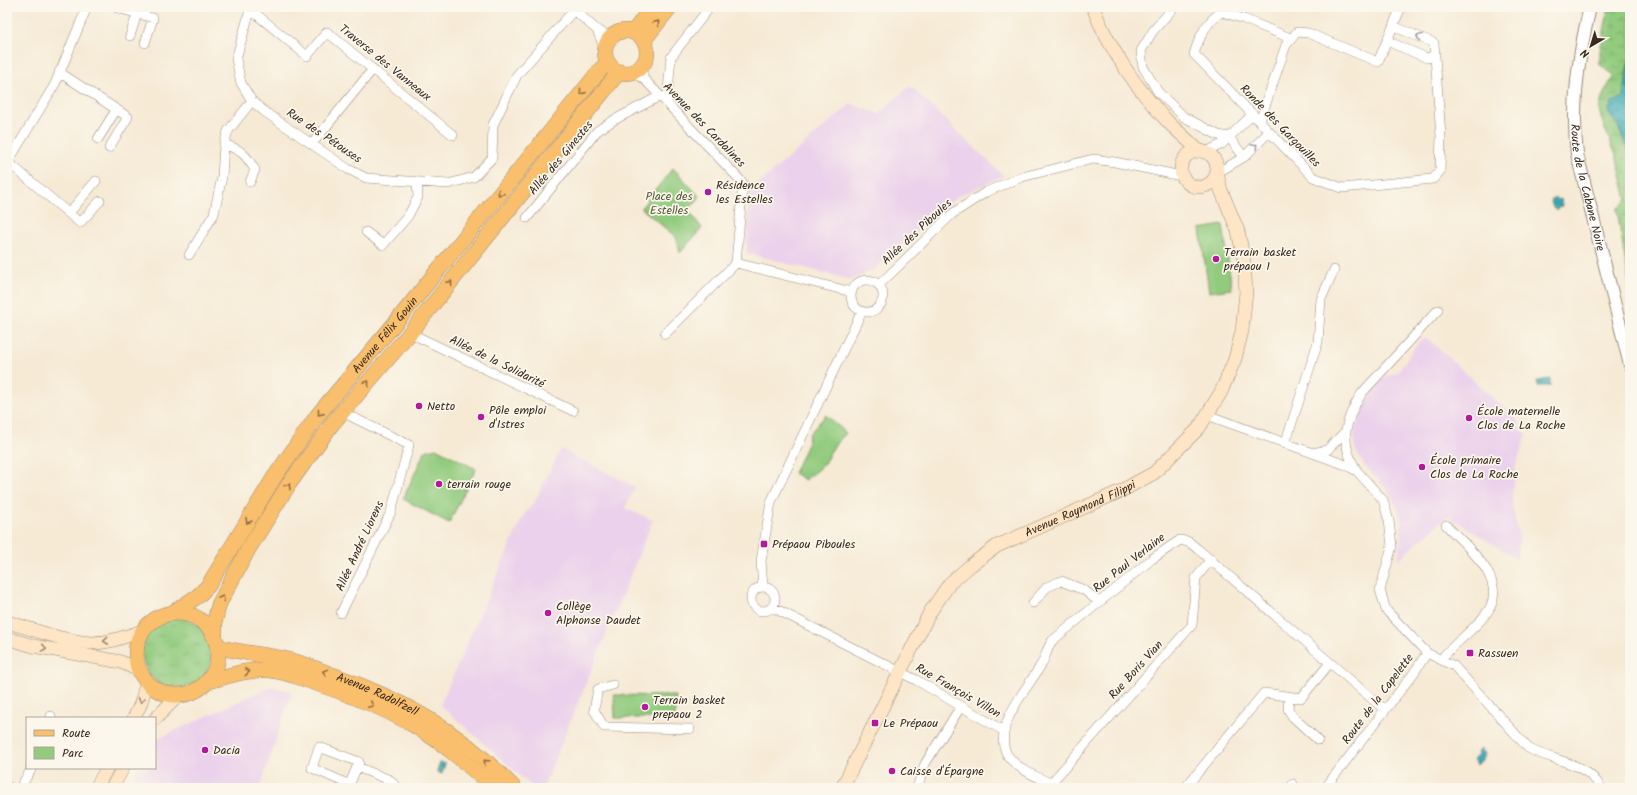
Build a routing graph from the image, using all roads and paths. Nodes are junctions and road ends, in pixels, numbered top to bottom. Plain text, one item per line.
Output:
1 (87, 7) edge
2 (114, 7) edge
3 (652, 7) edge
4 (670, 7) edge
5 (710, 7) edge
6 (1093, 7) edge
7 (1174, 7) edge
8 (1401, 7) edge
9 (1590, 7) edge
10 (251, 8) edge
11 (575, 9) edge
12 (138, 14) junction
13 (1393, 26) junction
14 (597, 30) junction
15 (130, 36) dead end
16 (638, 36) junction
17 (1290, 38) junction
18 (1387, 41) junction
19 (145, 43) dead end
20 (1435, 55) junction
21 (623, 63) junction
22 (373, 69) junction
23 (59, 72) junction
24 (664, 99) junction
25 (252, 101) junction
26 (116, 110) junction
27 (1253, 114) junction
28 (1260, 121) junction
29 (1172, 126) junction
30 (1269, 132) junction
31 (452, 134) dead end
32 (1229, 137) junction
33 (98, 139) dead end
34 (312, 144) junction
35 (224, 145) junction
36 (109, 148) dead end
37 (1202, 152) junction
38 (1244, 157) junction
39 (1184, 158) junction
40 (1217, 173) junction
41 (1181, 176) junction
42 (96, 181) dead end
43 (250, 182) dead end
44 (417, 182) junction
45 (1200, 188) junction
46 (100, 201) dead end
47 (1227, 205) junction
48 (69, 213) junction
49 (527, 218) dead end
50 (366, 232) dead end
51 (189, 255) dead end
52 (736, 263) junction
53 (1334, 270) dead end
54 (879, 285) junction
55 (852, 292) junction
56 (1438, 310) dead end
57 (862, 311) junction
58 (410, 333) junction
59 (665, 334) dead end
60 (1630, 365) edge
61 (573, 411) dead end
62 (342, 412) junction
63 (1207, 415) junction
64 (1344, 433) junction
65 (1285, 444) junction
66 (1313, 454) junction
67 (1357, 471) junction
68 (1446, 525) dead end
69 (1211, 559) junction
70 (763, 587) junction
71 (1099, 602) junction
72 (1033, 603) dead end
73 (772, 607) junction
74 (172, 613) junction
75 (341, 613) dead end
76 (7, 622) edge
77 (143, 630) junction
78 (7, 638) edge
79 (216, 641) junction
80 (1427, 653) junction
81 (1441, 659) junction
82 (1330, 663) junction
83 (900, 672) junction
84 (143, 676) junction
85 (209, 681) junction
86 (613, 685) dead end
87 (180, 694) junction
88 (1289, 697) junction
89 (961, 706) junction
90 (1386, 710) junction
91 (134, 717) edge
92 (156, 718) edge
93 (690, 729) dead end
94 (1004, 731) junction
95 (1318, 740) dead end
96 (357, 767) junction
97 (31, 769) edge
98 (106, 769) edge
99 (122, 769) edge
100 (1051, 783) junction
101 (7, 786) edge
102 (349, 786) edge
103 (10, 788) edge
104 (20, 788) edge
105 (96, 788) edge
106 (112, 788) edge
107 (397, 788) edge
108 (494, 788) edge
109 (514, 788) edge
110 (843, 788) edge
111 (917, 788) edge
112 (1060, 788) edge
113 (1185, 788) edge
114 (1325, 788) edge
115 (1601, 788) edge

1 - 23 street
2 - 12 street
3 - 16 main road
16 -> 4 main road
5 - 24 street
6 - 29 main road
7 - 32 street
8 - 13 street
9 - 60 street, Route de la Cabane Noire
10 - 22 street, Traverse des Vanneaux
10 - 25 street
11 - 14 street, Avenue des Cardalines
11 - 44 street, Rue des Pétouses
12 - 15 street
12 - 19 street
13 - 18 street
20 -> 13 street
14 - 21 street, Avenue des Cardalines
14 - 21 street, Avenue des Cardalines
16 - 21 main road, Avenue Félix Gouin
16 - 21 main road
17 - 18 street
17 - 27 street, Ronde des Gargouilles
17 - 28 street
18 - 20 street
20 - 30 street, Ronde des Gargouilles
21 - 24 street, Avenue des Cardalines
58 -> 21 main road, Avenue Félix Gouin
21 -> 74 main road, Avenue Félix Gouin
22 - 31 street, Traverse des Vanneaux
22 - 34 street
23 - 26 street
23 - 48 street
24 - 49 street, Allée des Ginestes
24 - 52 street, Avenue des Cardalines
25 - 34 street, Rue des Pétouses
25 - 35 street
26 - 33 street
26 - 36 street
27 - 28 street, Ronde des Gargouilles
27 - 32 street
28 - 30 street, Ronde des Gargouilles
29 - 37 main road
29 - 39 main road
38 -> 30 street
32 - 37 street
32 - 38 street
34 - 44 street, Rue des Pétouses
35 - 43 street
35 - 51 street
37 - 39 main road
37 - 40 main road
38 - 40 street
39 - 41 main road
40 - 45 main road
40 - 47 main road, Avenue Raymond Filippi
41 - 45 main road
41 - 54 street, Allée des Piboules
42 - 48 street
44 - 50 street
45 - 47 main road, Avenue Raymond Filippi
46 - 48 street
47 - 63 main road, Avenue Raymond Filippi
52 - 55 street
52 - 59 street
53 - 65 street
54 - 55 street
54 - 57 street
55 - 57 street
56 - 64 street
57 - 70 street
58 - 61 street, Allée de la Solidarité
62 -> 58 main road, Avenue Félix Gouin
62 - 75 street, Allée André Liorens
79 -> 62 main road, Avenue Félix Gouin
63 - 65 street, Route de la Capelette
63 - 83 main road, Avenue Raymond Filippi
64 - 66 street
64 - 67 street
65 - 66 street, Route de la Capelette
66 - 67 street, Route de la Capelette
67 - 80 street, Route de la Capelette
68 - 81 street
69 - 71 street, Rue Paul Verlaine
69 - 82 street, Rue Paul Verlaine
69 - 100 street, Rue Boris Vian
70 - 73 street
70 - 73 street
71 - 72 street
71 - 94 street, Rue Paul Verlaine
73 - 83 street, Rue François Villon
74 - 77 main road
74 - 79 main road
77 -> 76 main road
77 - 84 main road
78 -> 84 main road
79 - 85 main road
109 -> 79 main road, Avenue Radolfzell
80 - 81 street
80 - 90 street, Route de la Capelette
81 - 115 street
82 - 88 street
82 - 90 street, Rue Paul Verlaine
83 - 89 street, Rue François Villon
83 - 110 main road, Avenue Raymond Filippi
84 - 87 main road
84 -> 91 main road
85 - 87 main road
85 -> 108 main road, Avenue Radolfzell
86 - 93 street
87 - 92 main road
88 - 95 street
88 - 113 street
89 - 94 street, Rue François Villon
89 - 111 street
90 - 114 street, Route de la Capelette
94 - 100 street
96 - 102 street
96 - 102 street
96 - 107 street
97 - 104 street
98 - 105 main road
99 - 106 main road
100 - 112 street
101 - 103 street

